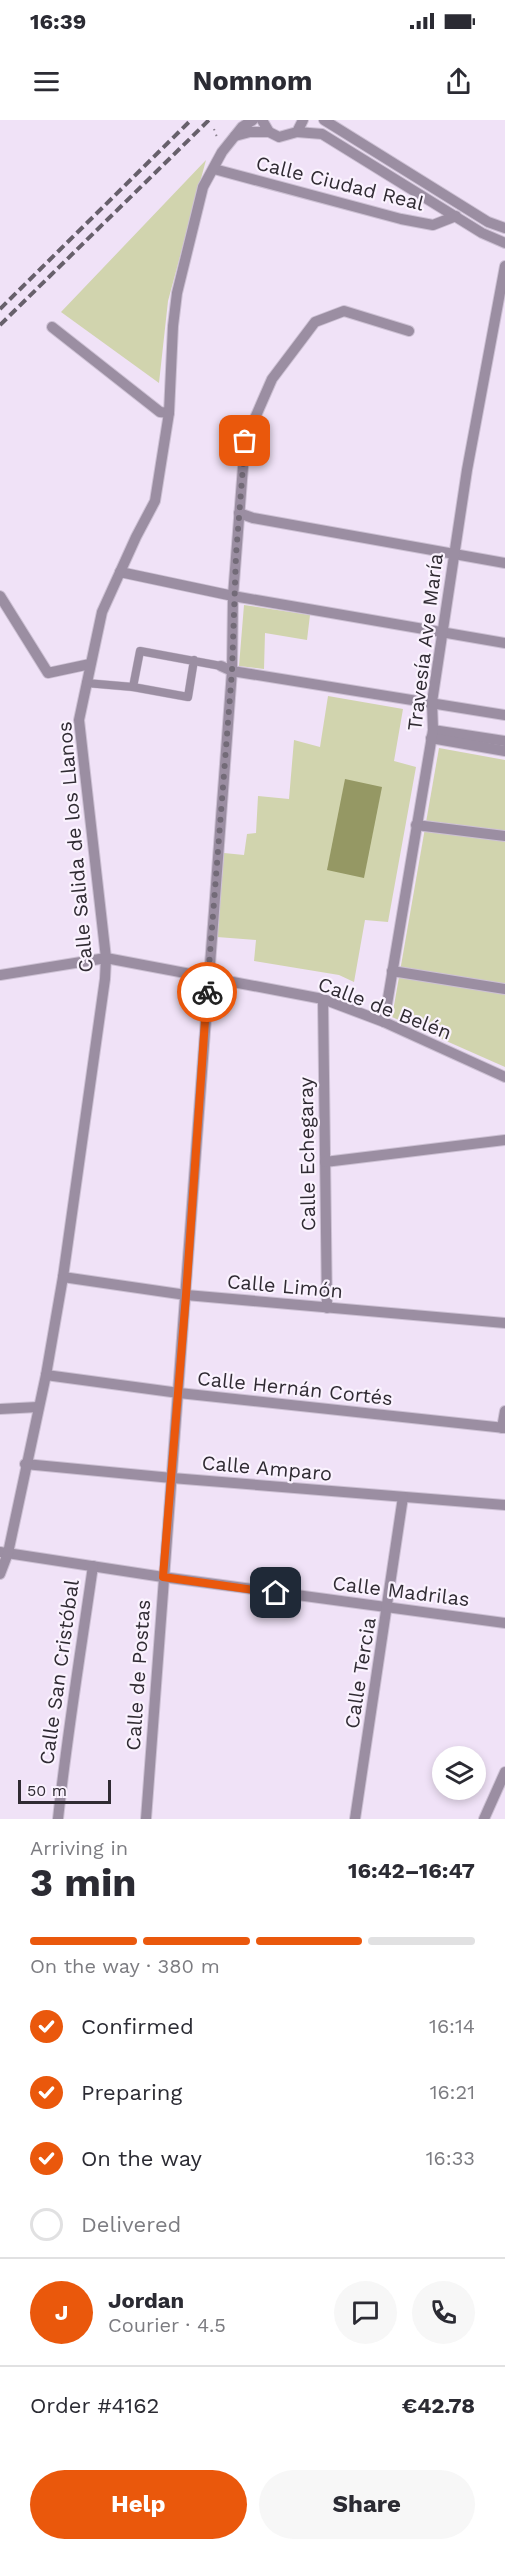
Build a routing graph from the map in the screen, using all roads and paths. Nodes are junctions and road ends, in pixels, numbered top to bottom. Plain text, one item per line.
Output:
1 (253, 120) edge
2 (262, 120) edge
3 (303, 120) edge
4 (324, 120) edge
5 (268, 132) junction
6 (297, 132) junction
7 (235, 136) junction
8 (214, 169) junction
9 (456, 216) junction
10 (505, 228) edge
11 (505, 243) edge
12 (505, 266) edge
13 (52, 327) dead end
14 (409, 330) dead end
15 (169, 413) junction
16 (238, 513) junction
17 (454, 554) junction
18 (505, 562) edge
19 (120, 572) junction
20 (0, 596) edge
21 (234, 596) junction
22 (442, 633) junction
23 (505, 643) edge
24 (194, 660) junction
25 (90, 664) junction
26 (227, 669) junction
27 (86, 684) junction
28 (133, 687) junction
29 (432, 702) junction
30 (505, 715) edge
31 (432, 734) junction
32 (505, 741) edge
33 (505, 751) edge
34 (416, 825) junction
35 (505, 836) edge
36 (106, 958) junction
37 (392, 971) junction
38 (0, 975) edge
39 (208, 978) junction
40 (505, 989) edge
41 (323, 999) junction
42 (384, 1022) junction
43 (505, 1077) edge
44 (505, 1140) edge
45 (325, 1162) junction
46 (63, 1277) junction
47 (186, 1295) junction
48 (327, 1308) junction
49 (505, 1323) edge
50 (46, 1375) junction
51 (179, 1393) junction
52 (38, 1407) junction
53 (0, 1409) edge
54 (505, 1411) edge
55 (503, 1428) edge
56 (26, 1464) junction
57 (172, 1478) junction
58 (404, 1497) junction
59 (505, 1505) edge
60 (4, 1552) edge
61 (93, 1566) junction
62 (0, 1574) edge
63 (163, 1577) junction
64 (388, 1608) junction
65 (505, 1623) edge
66 (505, 1772) edge
67 (58, 1819) edge
68 (146, 1819) edge
69 (355, 1819) edge
70 (484, 1819) edge

1 - 7 street, Calle Salida de los Llanos
2 - 5 street
3 - 6 street
4 - 10 street, Calle Ciudad Real
5 - 6 street, Calle Ciudad Real
5 - 7 street
6 - 9 street, Calle Ciudad Real
7 - 8 street, Calle Salida de los Llanos
8 - 9 street, Calle Ciudad Real
8 - 15 street, Calle Salida de los Llanos
9 - 11 street, Calle Ciudad Real
12 - 17 street, Travesía Ave María
13 - 15 street
14 - 16 street, Calle de Postas
15 - 19 street, Calle Salida de los Llanos
16 - 17 street
16 - 21 street, Calle de Postas
17 - 18 street
17 - 22 street, Travesía Ave María
19 - 21 street
19 - 25 street, Calle Salida de los Llanos
20 - 25 street
21 - 22 street
21 - 26 street, Calle de Postas
22 - 23 street
22 - 29 street, Travesía Ave María
24 - 26 street
24 - 28 street
24 - 28 street
25 - 27 street, Calle Salida de los Llanos
26 - 29 street
26 - 39 street, Calle de Postas
27 - 28 street
27 - 36 street, Calle Salida de los Llanos
29 - 30 street
29 - 31 street, Travesía Ave María
31 - 32 street
31 - 33 street
31 - 34 street, Travesía Ave María
34 - 35 street
34 - 37 street, Travesía Ave María
36 - 38 street, Calle de Belén
36 - 39 street, Calle de Belén
36 - 46 street, Calle Salida de los Llanos
37 - 40 street
37 - 42 street, Travesía Ave María
39 - 41 street, Calle de Belén
39 - 47 street, Calle de Postas
41 - 42 street, Calle de Belén
41 - 45 street, Calle Echegaray
42 - 43 street, Calle de Belén
44 - 45 street
45 - 48 street, Calle Echegaray
46 - 47 street, Calle Limón
46 - 50 street, Calle Salida de los Llanos
47 - 48 street, Calle Limón
47 - 51 street, Calle de Postas
48 - 49 street, Calle Limón
50 - 51 street, Calle Hernán Cortés
50 - 52 street, Calle Salida de los Llanos
51 - 55 street, Calle Hernán Cortés
51 - 57 street, Calle de Postas
52 - 53 street
52 - 56 street, Calle Salida de los Llanos
54 - 55 street
56 - 57 street, Calle Amparo
56 - 60 street, Calle Salida de los Llanos
57 - 58 street, Calle Amparo
57 - 63 street, Calle de Postas
58 - 59 street, Calle Amparo
58 - 64 street, Calle Tercia
60 - 61 street, Calle Madrilas
60 - 62 street, Calle Salida de los Llanos
61 - 63 street, Calle Madrilas
61 - 67 street, Calle San Cristóbal
63 - 64 street, Calle Madrilas
63 - 68 street, Calle de Postas
64 - 65 street, Calle Madrilas
64 - 69 street, Calle Tercia
66 - 70 street

